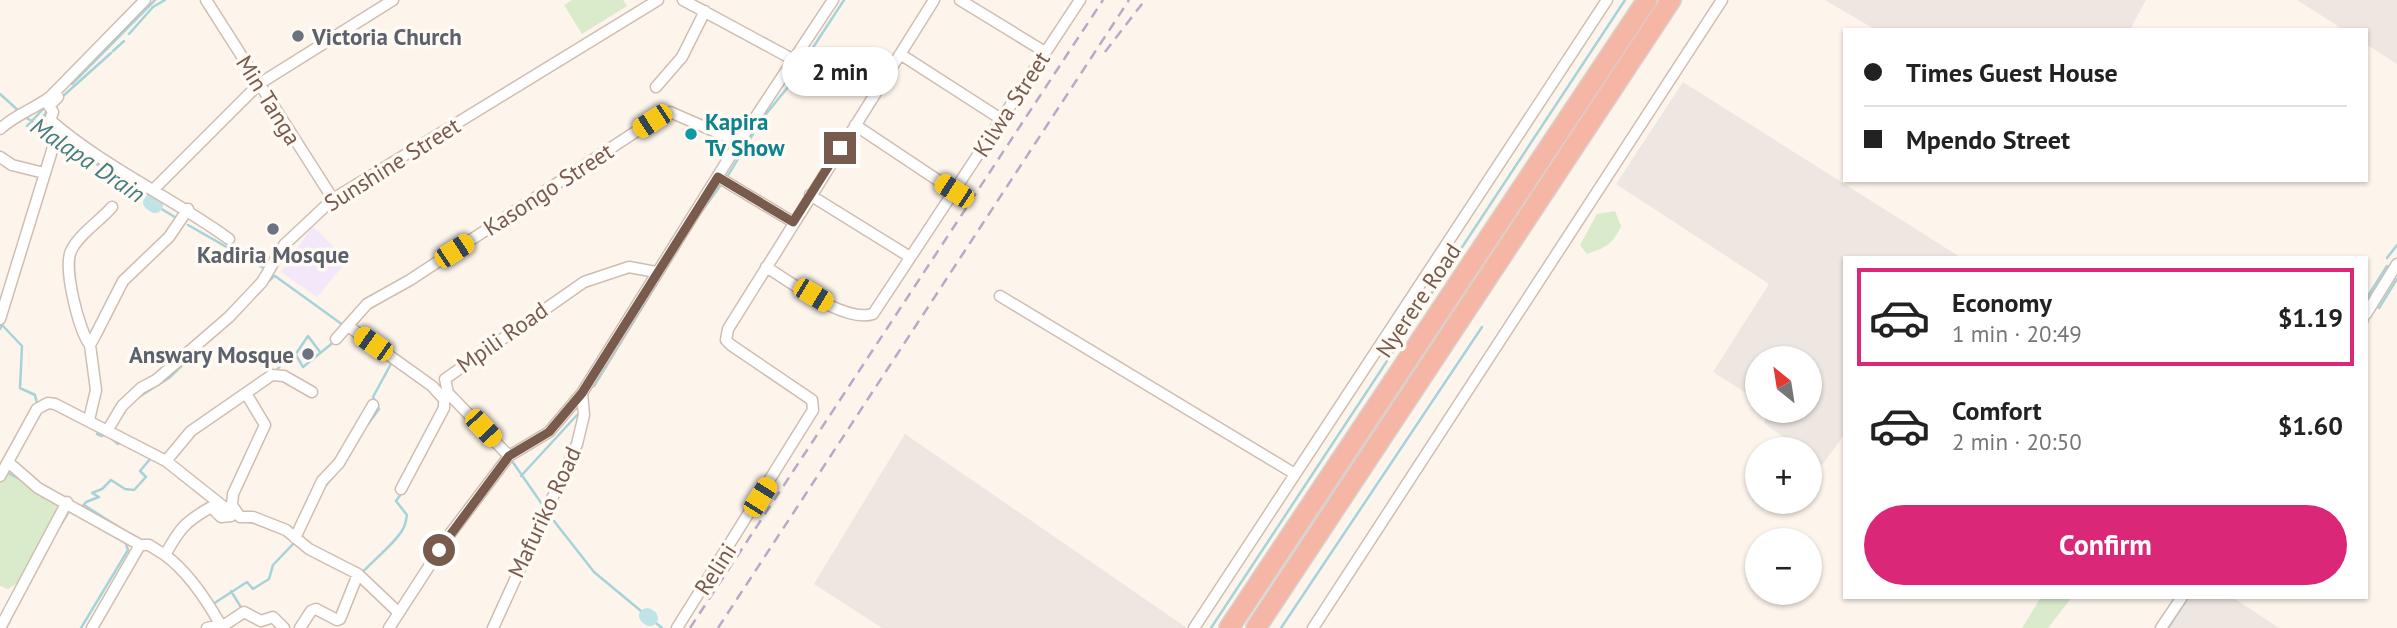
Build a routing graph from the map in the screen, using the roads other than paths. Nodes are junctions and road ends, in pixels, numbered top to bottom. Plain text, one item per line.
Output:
1 (145, 0) edge
2 (206, 0) edge
3 (393, 0) edge
4 (658, 0) edge
5 (683, 0) edge
6 (833, 0) edge
7 (934, 0) edge
8 (960, 0) edge
9 (1080, 0) edge
10 (1607, 0) edge
11 (1647, 0) edge
12 (1671, 0) edge
13 (1722, 0) edge
14 (705, 11) junction
15 (1045, 52) junction
16 (900, 54) junction
17 (794, 60) junction
18 (259, 84) junction
19 (656, 87) dead end
20 (51, 104) junction
21 (1001, 119) junction
22 (855, 125) junction
23 (0, 129) edge
24 (58, 131) dead end
25 (738, 142) junction
26 (0, 157) edge
27 (44, 173) junction
28 (718, 177) junction
29 (154, 189) junction
30 (954, 191) junction
31 (810, 195) junction
32 (333, 199) junction
33 (112, 207) dead end
34 (188, 209) junction
35 (793, 222) junction
36 (229, 239) dead end
37 (910, 257) junction
38 (2397, 264) edge
39 (766, 267) junction
40 (656, 272) junction
41 (1000, 296) dead end
42 (2368, 311) edge
43 (0, 319) edge
44 (348, 326) junction
45 (336, 339) dead end
46 (90, 345) junction
47 (312, 392) dead end
48 (582, 393) junction
49 (247, 395) junction
50 (373, 405) dead end
51 (89, 420) junction
52 (107, 431) junction
53 (508, 457) junction
54 (166, 461) junction
55 (8, 463) junction
56 (1295, 474) junction
57 (0, 476) edge
58 (401, 489) dead end
59 (67, 502) junction
60 (234, 508) junction
61 (295, 538) junction
62 (140, 545) junction
63 (165, 555) junction
64 (359, 574) junction
65 (2181, 599) edge
66 (400, 613) junction
67 (220, 624) junction
68 (1, 628) edge
69 (92, 628) edge
70 (207, 628) edge
71 (284, 628) edge
72 (300, 628) edge
73 (389, 628) edge
74 (493, 628) edge
75 (677, 628) edge
76 (1194, 628) edge
77 (1229, 628) edge
78 (1256, 628) edge
79 (1313, 628) edge
80 (2161, 628) edge

1 - 20 street
2 - 18 street, Min Tanga
3 - 18 street
4 - 32 street, Sunshine Street
5 - 14 street
6 - 17 street, Mafuriko Road
7 - 16 street
8 - 15 street
9 - 15 street, Kilwa Street
10 - 56 street
11 - 77 highway, Nyerere Road
12 - 78 highway, Nyerere Road
13 - 79 street
14 - 17 street
14 - 19 street
15 - 21 street, Kilwa Street
16 - 21 street
16 - 22 street
17 - 25 street, Mafuriko Road
18 - 29 street
18 - 32 street, Min Tanga
20 - 23 street
20 - 29 street
21 - 30 street, Kilwa Street
22 - 30 street
22 - 31 street
24 - 27 street
25 - 28 street, Mafuriko Road
25 - 44 street, Kasongo Street
26 - 27 street
27 - 43 street
28 - 35 street
28 - 40 street, Mafuriko Road
29 - 34 street
30 - 37 street, Kilwa Street
31 - 35 street
31 - 37 street
32 - 52 street, Sunshine Street
33 - 46 street
34 - 36 street
34 - 46 street
35 - 39 street
37 - 39 street, Kilwa Street
38 - 42 street
39 - 75 street, Relini
40 - 48 street, Mafuriko Road
40 - 53 street, Mpili Road
41 - 56 street
44 - 45 street, Kasongo Street
44 - 58 street
46 - 51 street
47 - 49 street
48 - 53 street, Mafuriko Road
48 - 74 street, Mafuriko Road
49 - 54 street
49 - 60 street
50 - 61 street
51 - 52 street
51 - 55 street
52 - 54 street
53 - 66 street
54 - 60 street
55 - 57 street
55 - 59 street
56 - 76 street
59 - 62 street
59 - 68 street
60 - 61 street
60 - 63 street
61 - 64 street
62 - 63 street
62 - 69 street
63 - 67 street
64 - 66 street
64 - 72 street
65 - 80 street
66 - 73 street
67 - 70 street
67 - 71 street

